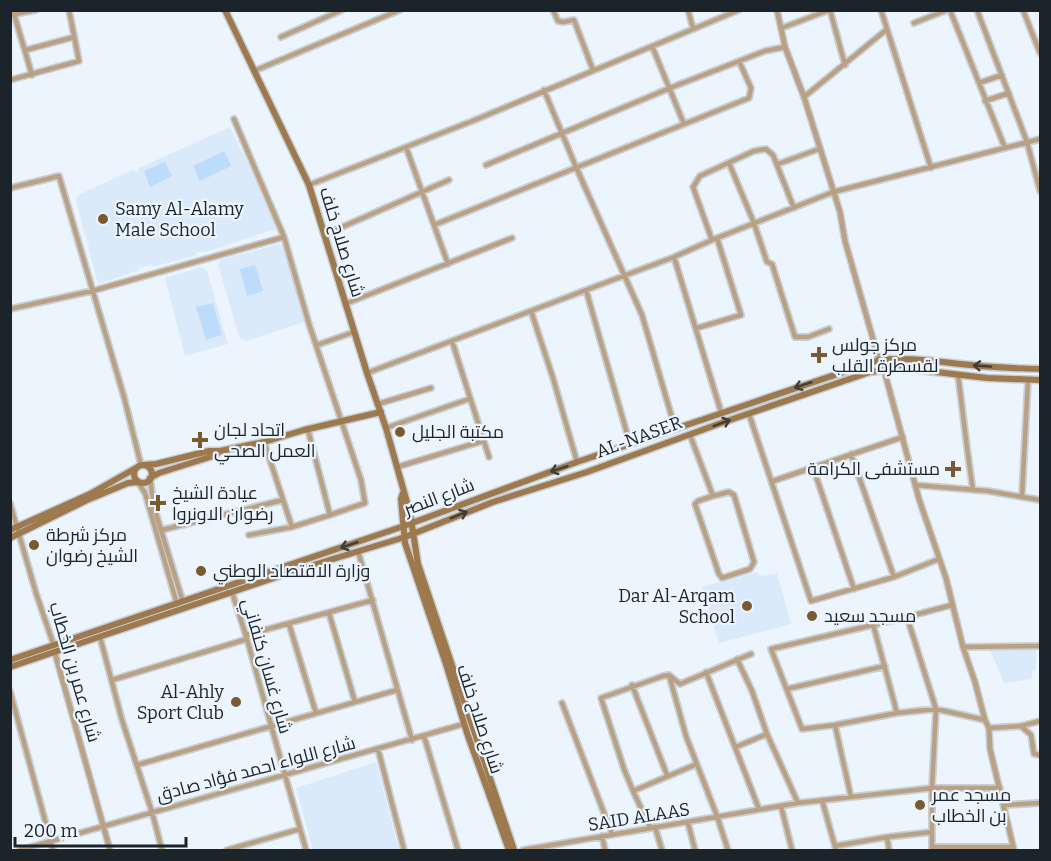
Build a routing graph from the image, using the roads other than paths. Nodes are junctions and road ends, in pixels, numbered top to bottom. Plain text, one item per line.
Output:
1 (36, 10) edge
2 (69, 10) edge
3 (225, 10) edge
4 (342, 10) edge
5 (400, 10) edge
6 (553, 10) edge
7 (688, 10) edge
8 (739, 10) edge
9 (777, 10) edge
10 (830, 10) edge
11 (881, 10) edge
12 (948, 10) edge
13 (977, 10) edge
14 (1023, 10) edge
15 (26, 12) edge
16 (12, 15) edge
17 (914, 23) dead end
18 (693, 28) junction
19 (782, 28) junction
20 (886, 30) junction
21 (74, 37) junction
22 (281, 37) dead end
23 (652, 46) junction
24 (785, 47) junction
25 (26, 50) junction
26 (1041, 53) edge
27 (739, 61) junction
28 (845, 65) junction
29 (593, 70) junction
30 (254, 72) junction
31 (32, 75) junction
32 (1002, 75) junction
33 (10, 80) edge
34 (979, 83) junction
35 (670, 88) junction
36 (544, 90) junction
37 (1009, 93) junction
38 (804, 97) junction
39 (985, 100) junction
40 (234, 119) dead end
41 (684, 124) junction
42 (562, 133) junction
43 (1041, 139) edge
44 (1027, 142) junction
45 (406, 147) junction
46 (1005, 148) junction
47 (819, 149) junction
48 (729, 163) junction
49 (778, 164) junction
50 (486, 165) dead end
51 (576, 167) junction
52 (931, 168) junction
53 (449, 180) dead end
54 (309, 186) junction
55 (10, 188) edge
56 (1041, 191) edge
57 (422, 192) junction
58 (833, 192) junction
59 (794, 208) junction
60 (754, 223) junction
61 (434, 225) junction
62 (324, 235) junction
63 (284, 237) junction
64 (512, 238) dead end
65 (714, 239) junction
66 (674, 258) junction
67 (448, 264) junction
68 (625, 276) junction
69 (586, 290) junction
70 (92, 291) junction
71 (345, 304) junction
72 (10, 309) edge
73 (531, 311) junction
74 (697, 328) junction
75 (829, 329) dead end
76 (354, 332) junction
77 (452, 341) junction
78 (317, 345) junction
79 (879, 360) junction
80 (1041, 369) edge
81 (884, 370) junction
82 (367, 373) junction
83 (958, 375) junction
84 (1028, 380) junction
85 (1041, 380) edge
86 (431, 388) dead end
87 (469, 399) junction
88 (378, 404) junction
89 (381, 412) junction
90 (721, 412) junction
91 (749, 414) junction
92 (341, 421) junction
93 (386, 428) junction
94 (675, 428) junction
95 (308, 430) junction
96 (690, 435) junction
97 (903, 437) junction
98 (483, 441) junction
99 (264, 442) junction
100 (630, 444) junction
101 (220, 451) junction
102 (851, 454) junction
103 (489, 457) dead end
104 (577, 462) junction
105 (140, 466) junction
106 (397, 467) junction
107 (813, 467) junction
108 (150, 478) junction
109 (773, 481) junction
110 (138, 482) junction
111 (915, 485) junction
112 (973, 490) junction
113 (404, 493) junction
114 (713, 496) junction
115 (1022, 496) junction
116 (283, 500) junction
117 (1041, 500) edge
118 (10, 502) edge
119 (330, 515) junction
120 (412, 524) junction
121 (404, 526) junction
122 (292, 527) junction
123 (10, 530) edge
124 (19, 530) junction
125 (162, 530) junction
126 (414, 533) junction
127 (249, 535) dead end
128 (405, 537) junction
129 (10, 538) edge
130 (358, 551) junction
131 (939, 559) junction
132 (894, 576) junction
133 (854, 589) junction
134 (232, 592) junction
135 (373, 600) junction
136 (180, 603) junction
137 (952, 605) junction
138 (329, 613) junction
139 (907, 617) junction
140 (289, 624) junction
141 (873, 624) junction
142 (100, 637) junction
143 (246, 637) junction
144 (1041, 641) edge
145 (54, 645) junction
146 (1040, 646) edge
147 (963, 647) junction
148 (55, 653) junction
149 (751, 654) dead end
150 (737, 659) junction
151 (10, 660) edge
152 (885, 666) junction
153 (10, 667) edge
154 (706, 672) junction
155 (669, 675) junction
156 (112, 681) junction
157 (633, 685) junction
158 (397, 690) junction
159 (787, 690) junction
160 (10, 691) edge
161 (355, 702) junction
162 (562, 703) dead end
163 (936, 709) junction
164 (316, 713) junction
165 (897, 713) junction
166 (985, 720) junction
167 (1041, 721) edge
168 (464, 724) junction
169 (836, 725) junction
170 (271, 726) junction
171 (1021, 726) junction
172 (989, 728) junction
173 (768, 734) junction
174 (424, 736) junction
175 (412, 740) junction
176 (736, 747) junction
177 (378, 749) junction
178 (1041, 755) edge
179 (697, 764) junction
180 (137, 765) junction
181 (667, 775) junction
182 (284, 776) junction
183 (932, 788) junction
184 (1000, 788) junction
185 (633, 791) junction
186 (851, 797) junction
187 (822, 800) junction
188 (798, 803) junction
189 (1041, 803) edge
190 (782, 806) junction
191 (1005, 806) junction
192 (759, 809) junction
193 (152, 812) junction
194 (717, 816) junction
195 (688, 823) junction
196 (103, 826) junction
197 (652, 827) junction
198 (300, 829) junction
199 (932, 832) junction
200 (612, 834) junction
201 (602, 836) junction
202 (887, 837) junction
203 (51, 842) junction
204 (836, 848) edge
205 (932, 849) edge
206 (1014, 849) edge
207 (20, 850) edge
208 (53, 850) edge
209 (110, 850) edge
210 (162, 850) edge
211 (227, 850) edge
212 (306, 850) edge
213 (404, 850) edge
214 (458, 850) edge
215 (509, 850) edge
216 (514, 850) edge
217 (523, 850) edge
218 (605, 850) edge
219 (662, 850) edge
220 (695, 850) edge
221 (728, 850) edge
222 (792, 850) edge
223 (889, 850) edge

1 - 15 street
2 - 21 street
3 - 30 main road, شارع صلاح خلف
4 - 22 street
5 - 30 street
6 - 29 street
7 - 18 street
8 - 18 street
9 - 19 street
10 - 19 street
10 - 28 street
11 - 20 street
12 - 17 street
12 - 34 street
13 - 32 street
14 - 26 street
15 - 16 street
16 - 25 street
18 - 23 street
19 - 24 street
20 - 28 street
20 - 52 street
21 - 25 street
21 - 31 street
23 - 29 street
23 - 35 street
24 - 27 street
24 - 38 street
25 - 31 street
27 - 35 street
27 - 41 street
28 - 38 street
29 - 36 street
30 - 54 main road, شارع صلاح خلف
31 - 33 street
32 - 34 street
32 - 37 street
34 - 39 street
35 - 41 street
35 - 42 street
36 - 42 street
36 - 45 street
37 - 39 street
37 - 44 street
38 - 47 street
39 - 46 street
40 - 63 street
41 - 51 street
42 - 50 street
42 - 51 street
43 - 44 street
44 - 46 street
44 - 56 street
45 - 54 street
45 - 57 street
46 - 52 street
47 - 49 street
47 - 58 street
48 - 49 street
48 - 60 street
48 - 65 street
49 - 59 street
51 - 61 street
51 - 68 street
52 - 58 street
53 - 57 street
54 - 62 main road, شارع صلاح خلف
55 - 70 street
57 - 61 street
57 - 62 street
58 - 59 street
58 - 79 street
59 - 60 street
60 - 65 street
60 - 75 street
61 - 67 street
62 - 71 main road, شارع صلاح خلف
63 - 70 street
63 - 78 street
64 - 67 street
65 - 66 street
65 - 74 street
66 - 68 street
66 - 74 street
67 - 71 street
68 - 69 street
68 - 94 street
69 - 73 street
69 - 100 street
70 - 72 street
70 - 105 street
71 - 76 main road, شارع صلاح خلف
73 - 77 street
73 - 104 street
74 - 90 street
76 - 78 street
76 - 82 main road, شارع صلاح خلف
77 - 82 street
77 - 87 street
78 - 92 street
80 -> 79 main road, شارع النصر
79 - 81 street
79 -> 90 main road, شارع النصر
81 - 83 main road, AL-NASER
81 - 91 main road, AL-NASER
81 - 97 street
82 - 88 main road, شارع صلاح خلف
83 - 84 main road, AL-NASER
83 - 112 street
84 - 85 main road, AL-NASER
84 - 115 street
86 - 88 street
87 - 93 street
87 - 98 street
88 - 89 main road, شارع صلاح خلف
89 - 92 main road
89 - 93 main road, شارع صلاح خلف
90 - 94 main road, شارع النصر
96 -> 91 main road, AL-NASER
91 - 109 street
92 - 95 main road
92 - 119 street
93 - 106 main road, شارع صلاح خلف
94 - 100 main road, شارع النصر
95 - 99 main road
95 - 119 street
96 - 114 street
126 -> 96 main road, AL-NASER
97 - 102 street
97 - 111 street
98 - 103 street
98 - 106 street
99 - 101 main road
99 - 116 street
100 - 104 main road, شارع النصر
101 - 105 main road
101 - 108 main road
102 - 107 street
102 - 132 street
104 -> 120 main road, شارع النصر
105 - 108 main road
105 - 110 main road
105 - 124 main road
106 - 113 main road, شارع صلاح خلف
107 - 109 street
107 - 133 street
108 - 110 main road
108 - 125 street
109 - 133 street
110 - 124 main road
110 - 136 street
111 - 112 street
111 - 131 street
112 - 115 street
113 - 120 main road, شارع صلاح خلف
113 - 121 main road, شارع صلاح خلف
114 - 114 street
115 - 117 street
116 - 122 street
116 - 125 street
118 - 124 street, شارع عمر بن الخطاب
119 - 122 street
120 - 121 main road, شارع النصر
120 - 126 main road, شارع صلاح خلف
121 - 128 main road, شارع صلاح خلف
121 -> 136 main road, شارع النصر
122 - 127 street
123 - 124 main road
124 - 129 main road
124 - 145 street, شارع عمر بن الخطاب
125 - 136 street
126 - 128 main road, AL-NASER
126 - 216 main road, شارع صلاح خلف
128 - 130 main road, شارع النصر
128 - 168 main road, شارع صلاح خلف
130 - 134 main road, شارع النصر
130 - 135 street
131 - 132 street
131 - 137 street
132 - 133 street
134 - 142 main road, شارع النصر
134 - 143 street, شارع غسان كنفاني
135 - 138 street
135 - 158 street
136 - 145 main road, شارع النصر
137 - 139 street
137 - 147 street
138 - 140 street
138 - 161 street
139 - 141 street
139 - 163 street
140 - 143 street
140 - 164 street
141 - 152 street
141 - 159 street
142 - 148 main road, شارع النصر
142 - 156 street
143 - 156 street
143 - 170 street, شارع غسان كنفاني
144 - 146 street
145 - 148 street, شارع عمر بن الخطاب
145 - 151 main road, شارع النصر
146 - 147 street
147 - 166 street
148 - 153 main road, شارع النصر
148 - 196 street, شارع عمر بن الخطاب
149 - 150 street
150 - 154 street
150 - 173 street
152 - 159 street
152 - 165 street
154 - 155 street
154 - 176 street
155 - 157 street
155 - 179 street
156 - 180 street
157 - 181 street
157 - 185 street
158 - 161 street
158 - 175 street
159 - 169 street
160 - 203 street
161 - 164 street
162 - 200 street
163 - 165 street
163 - 166 street
163 - 183 street
164 - 170 street
165 - 169 street
166 - 172 street
167 - 171 street
168 - 174 street, شارع اللواء احمد فؤاد صادق
168 - 215 main road, شارع صلاح خلف
169 - 186 street
170 - 180 street
170 - 182 street, شارع غسان كنفاني
171 - 172 street
171 - 178 street
172 - 184 street
173 - 176 street
173 - 188 street
174 - 175 street, شارع اللواء احمد فؤاد صادق
174 - 214 street
175 - 177 street, شارع اللواء احمد فؤاد صادق
176 - 192 street
177 - 182 street, شارع اللواء احمد فؤاد صادق
177 - 213 street
179 - 181 street
179 - 194 street
180 - 193 street
181 - 185 street
182 - 193 street, شارع اللواء احمد فؤاد صادق
182 - 198 street, شارع غسان كنفاني
183 - 184 street, SAID ALAAS
183 - 186 street, SAID ALAAS
183 - 199 street
184 - 191 street
185 - 197 street
186 - 187 street, SAID ALAAS
187 - 188 street, SAID ALAAS
187 - 204 street
188 - 190 street, SAID ALAAS
189 - 191 street
190 - 192 street, SAID ALAAS
190 - 222 street
191 - 206 street
192 - 194 street, SAID ALAAS
193 - 196 street, شارع اللواء احمد فؤاد صادق
193 - 210 street
194 - 195 street, SAID ALAAS
194 - 221 street
195 - 197 street, SAID ALAAS
195 - 220 street
196 - 203 street, شارع اللواء احمد فؤاد صادق
196 - 209 street, شارع عمر بن الخطاب
197 - 200 street, SAID ALAAS
197 - 219 street
198 - 211 street
198 - 212 street, شارع غسان كنفاني
199 - 202 street
199 - 205 street
200 - 201 street, SAID ALAAS
201 - 217 street, SAID ALAAS
201 - 218 street
202 - 204 street
202 - 223 street
203 - 207 street, شارع اللواء احمد فؤاد صادق
203 - 208 street
205 - 206 street

